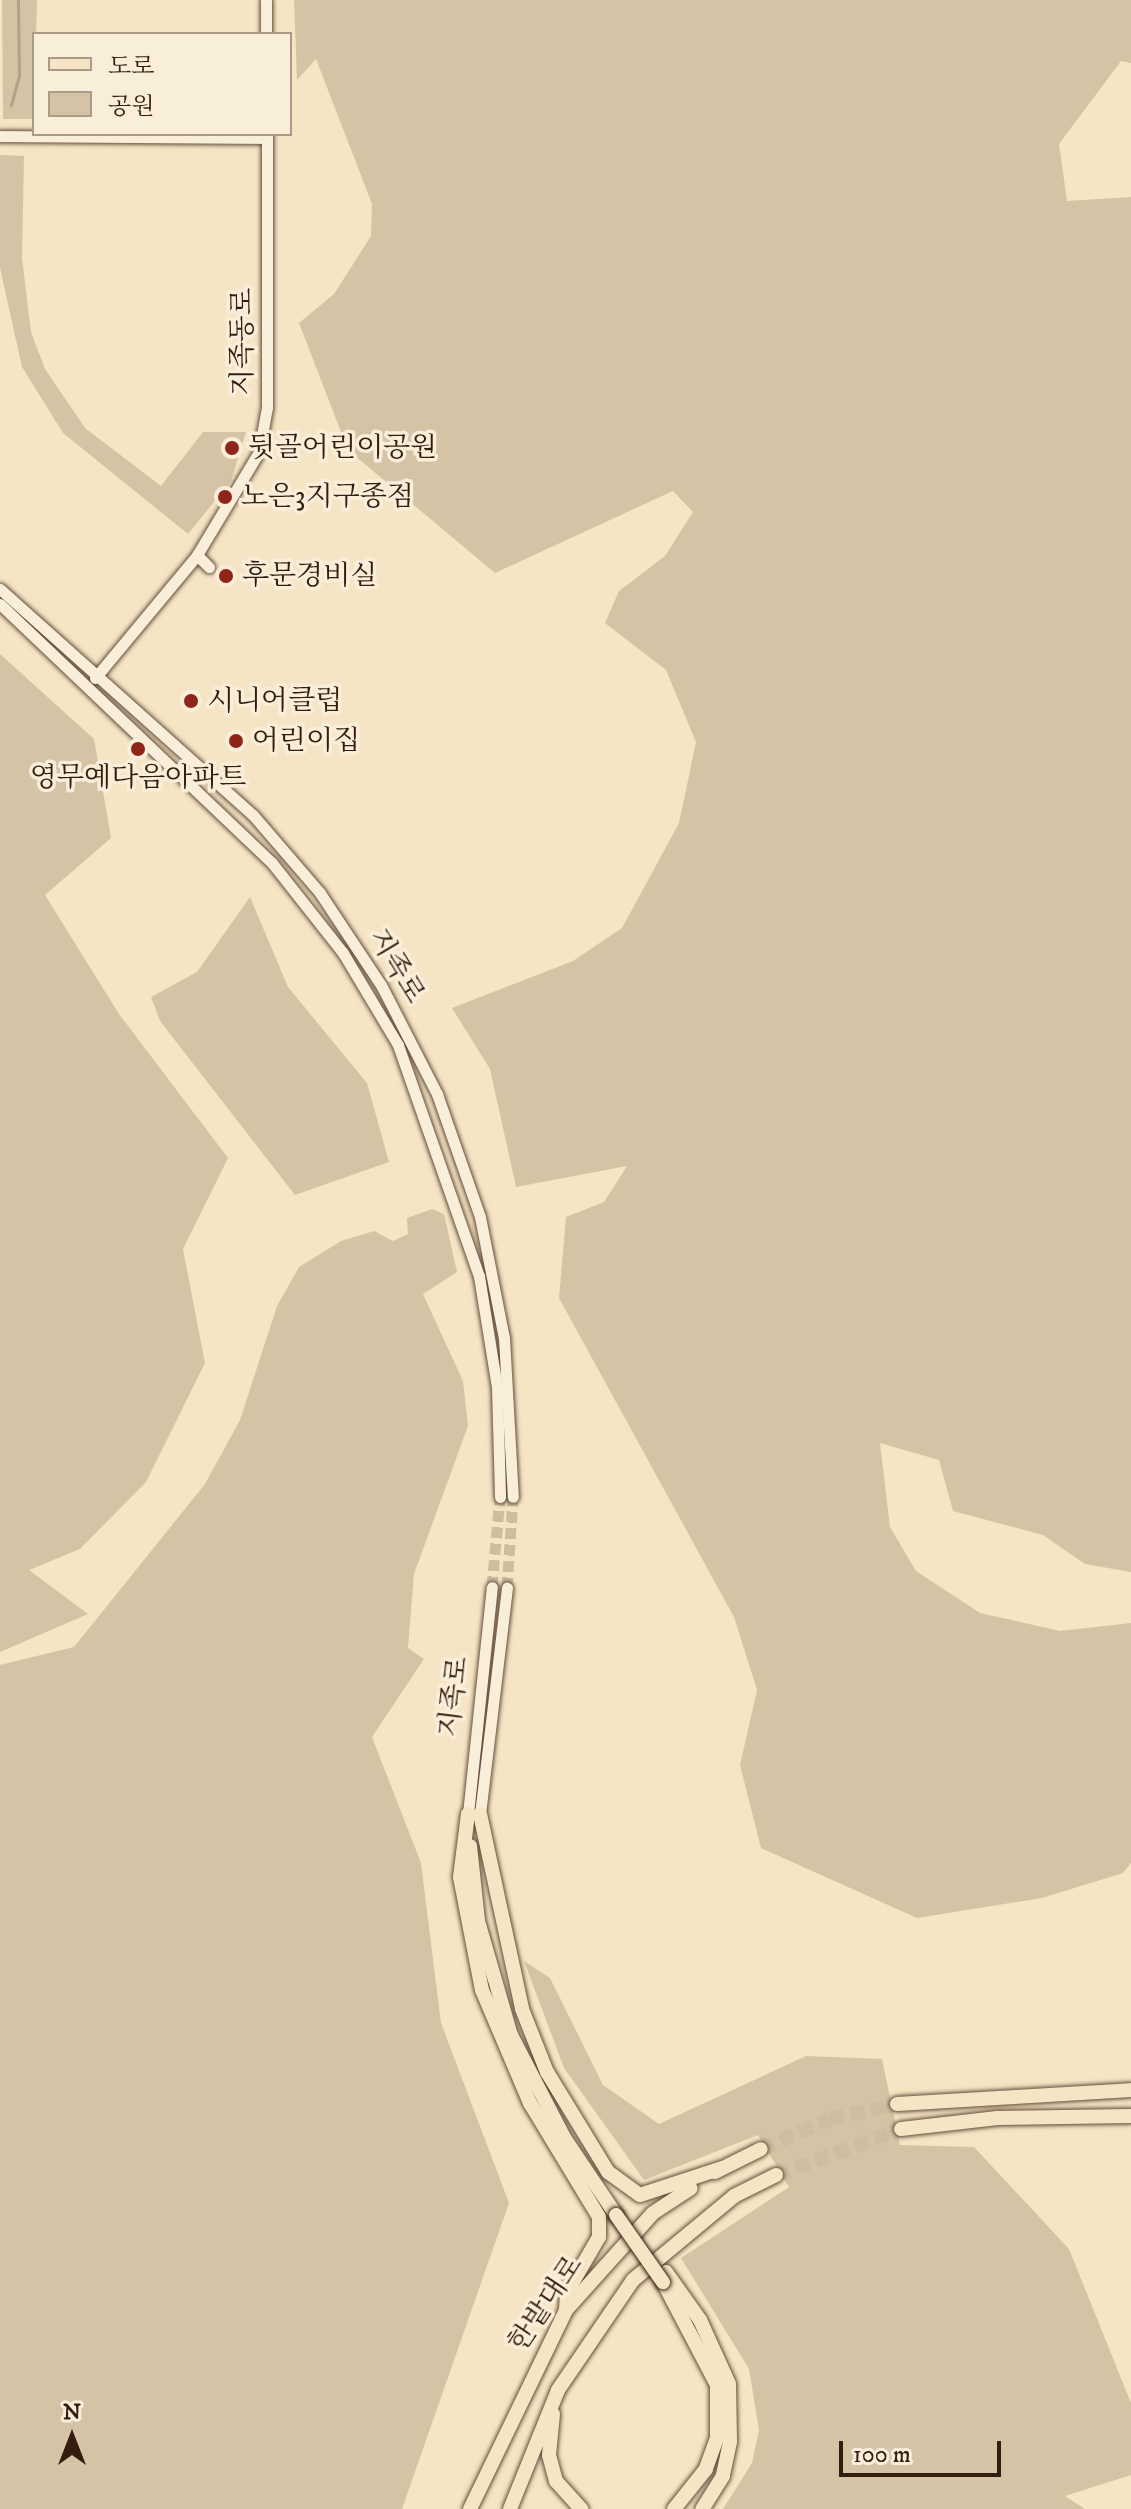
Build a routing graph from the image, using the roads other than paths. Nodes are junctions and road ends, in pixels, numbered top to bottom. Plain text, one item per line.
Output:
1 (266, 0) edge
2 (266, 32) edge
3 (0, 136) edge
4 (32, 136) edge
5 (205, 136) edge
6 (267, 136) edge
7 (197, 555) junction
8 (209, 567) dead end
9 (0, 589) edge
10 (0, 604) edge
11 (94, 680) junction
12 (492, 1587) tunnel mouth
13 (507, 1588) tunnel mouth
14 (474, 1814) junction
15 (1131, 2090) edge
16 (897, 2104) tunnel mouth
17 (1131, 2116) edge
18 (901, 2129) tunnel mouth
19 (761, 2149) tunnel mouth
20 (722, 2168) junction
21 (776, 2175) tunnel mouth
22 (664, 2277) junction
23 (566, 2310) junction
24 (558, 2390) junction
25 (470, 2509) edge
26 (510, 2509) edge
27 (581, 2509) edge
28 (674, 2509) edge
29 (702, 2509) edge

1 - 2 street
3 - 4 street
5 - 6 street
6 - 7 street, 지족동로
7 - 8 street
7 - 11 street, 지족동로
9 - 11 street, 지족로
10 - 11 street, 지족로
11 - 11 street, 지족로
12 - 14 street, 지족로
13 - 14 street, 지족로
14 - 20 main road
14 - 22 main road
14 - 23 main road
15 - 16 main road
17 - 18 main road
19 - 20 main road, 한밭대로
20 - 23 main road, 한밭대로
21 - 24 main road, 한밭대로
22 - 28 main road
22 - 29 main road
23 - 25 main road, 한밭대로
24 - 26 main road, 한밭대로
24 - 27 main road

